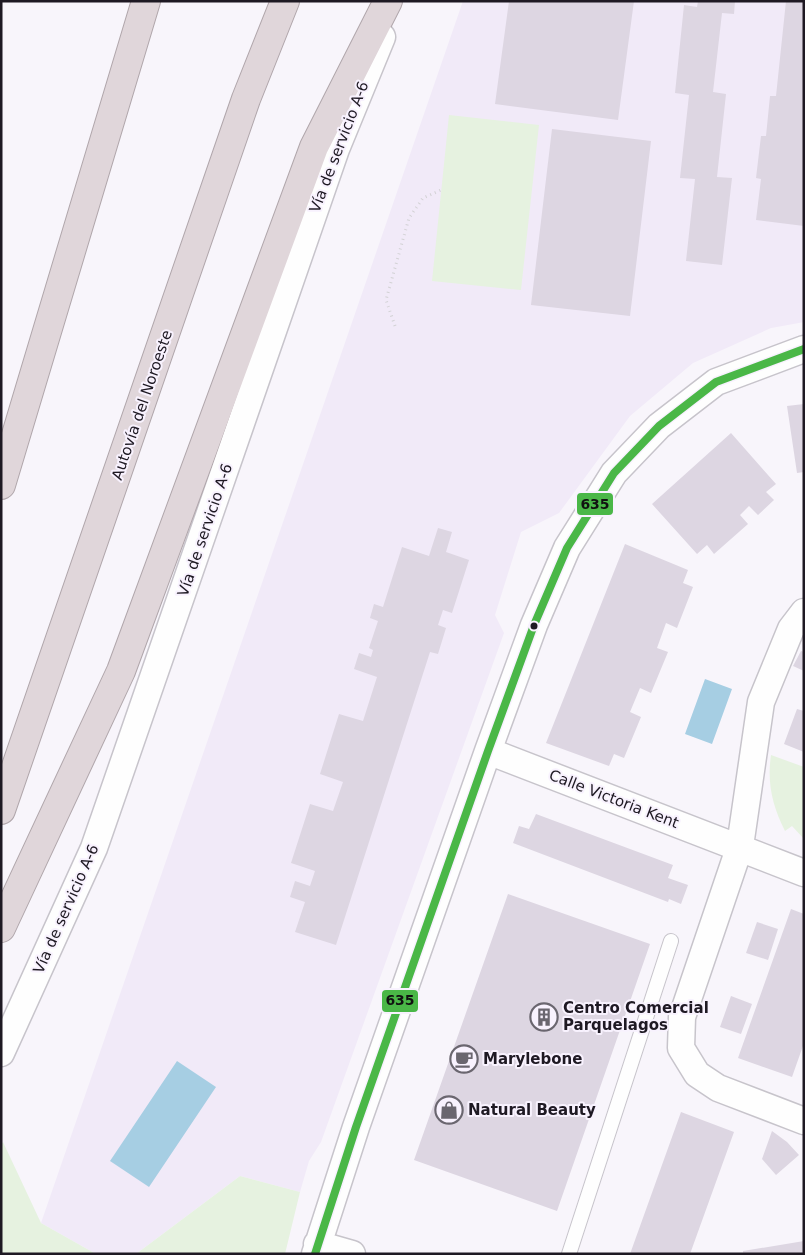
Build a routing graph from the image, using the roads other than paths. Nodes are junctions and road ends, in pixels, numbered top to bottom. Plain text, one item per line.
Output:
1 (146, 1) edge
2 (285, 1) edge
3 (388, 1) edge
4 (397, 1) edge
5 (804, 349) edge
6 (1, 485) edge
7 (804, 612) edge
8 (488, 751) junction
9 (1, 810) edge
10 (740, 846) junction
11 (804, 873) edge
12 (1, 928) edge
13 (672, 941) dead end
14 (1, 1053) edge
15 (804, 1122) edge
16 (316, 1249) edge
17 (352, 1254) edge
18 (569, 1254) edge

1 - 6 highway
2 - 9 highway, Autovía del Noroeste
3 - 12 highway
4 - 14 street, Vía de servicio A-6
5 - 8 street
7 - 10 street
8 - 10 street, Calle Victoria Kent
8 - 16 street
10 - 11 street, Calle Victoria Kent
10 - 15 street
13 - 18 lane
16 - 17 street

